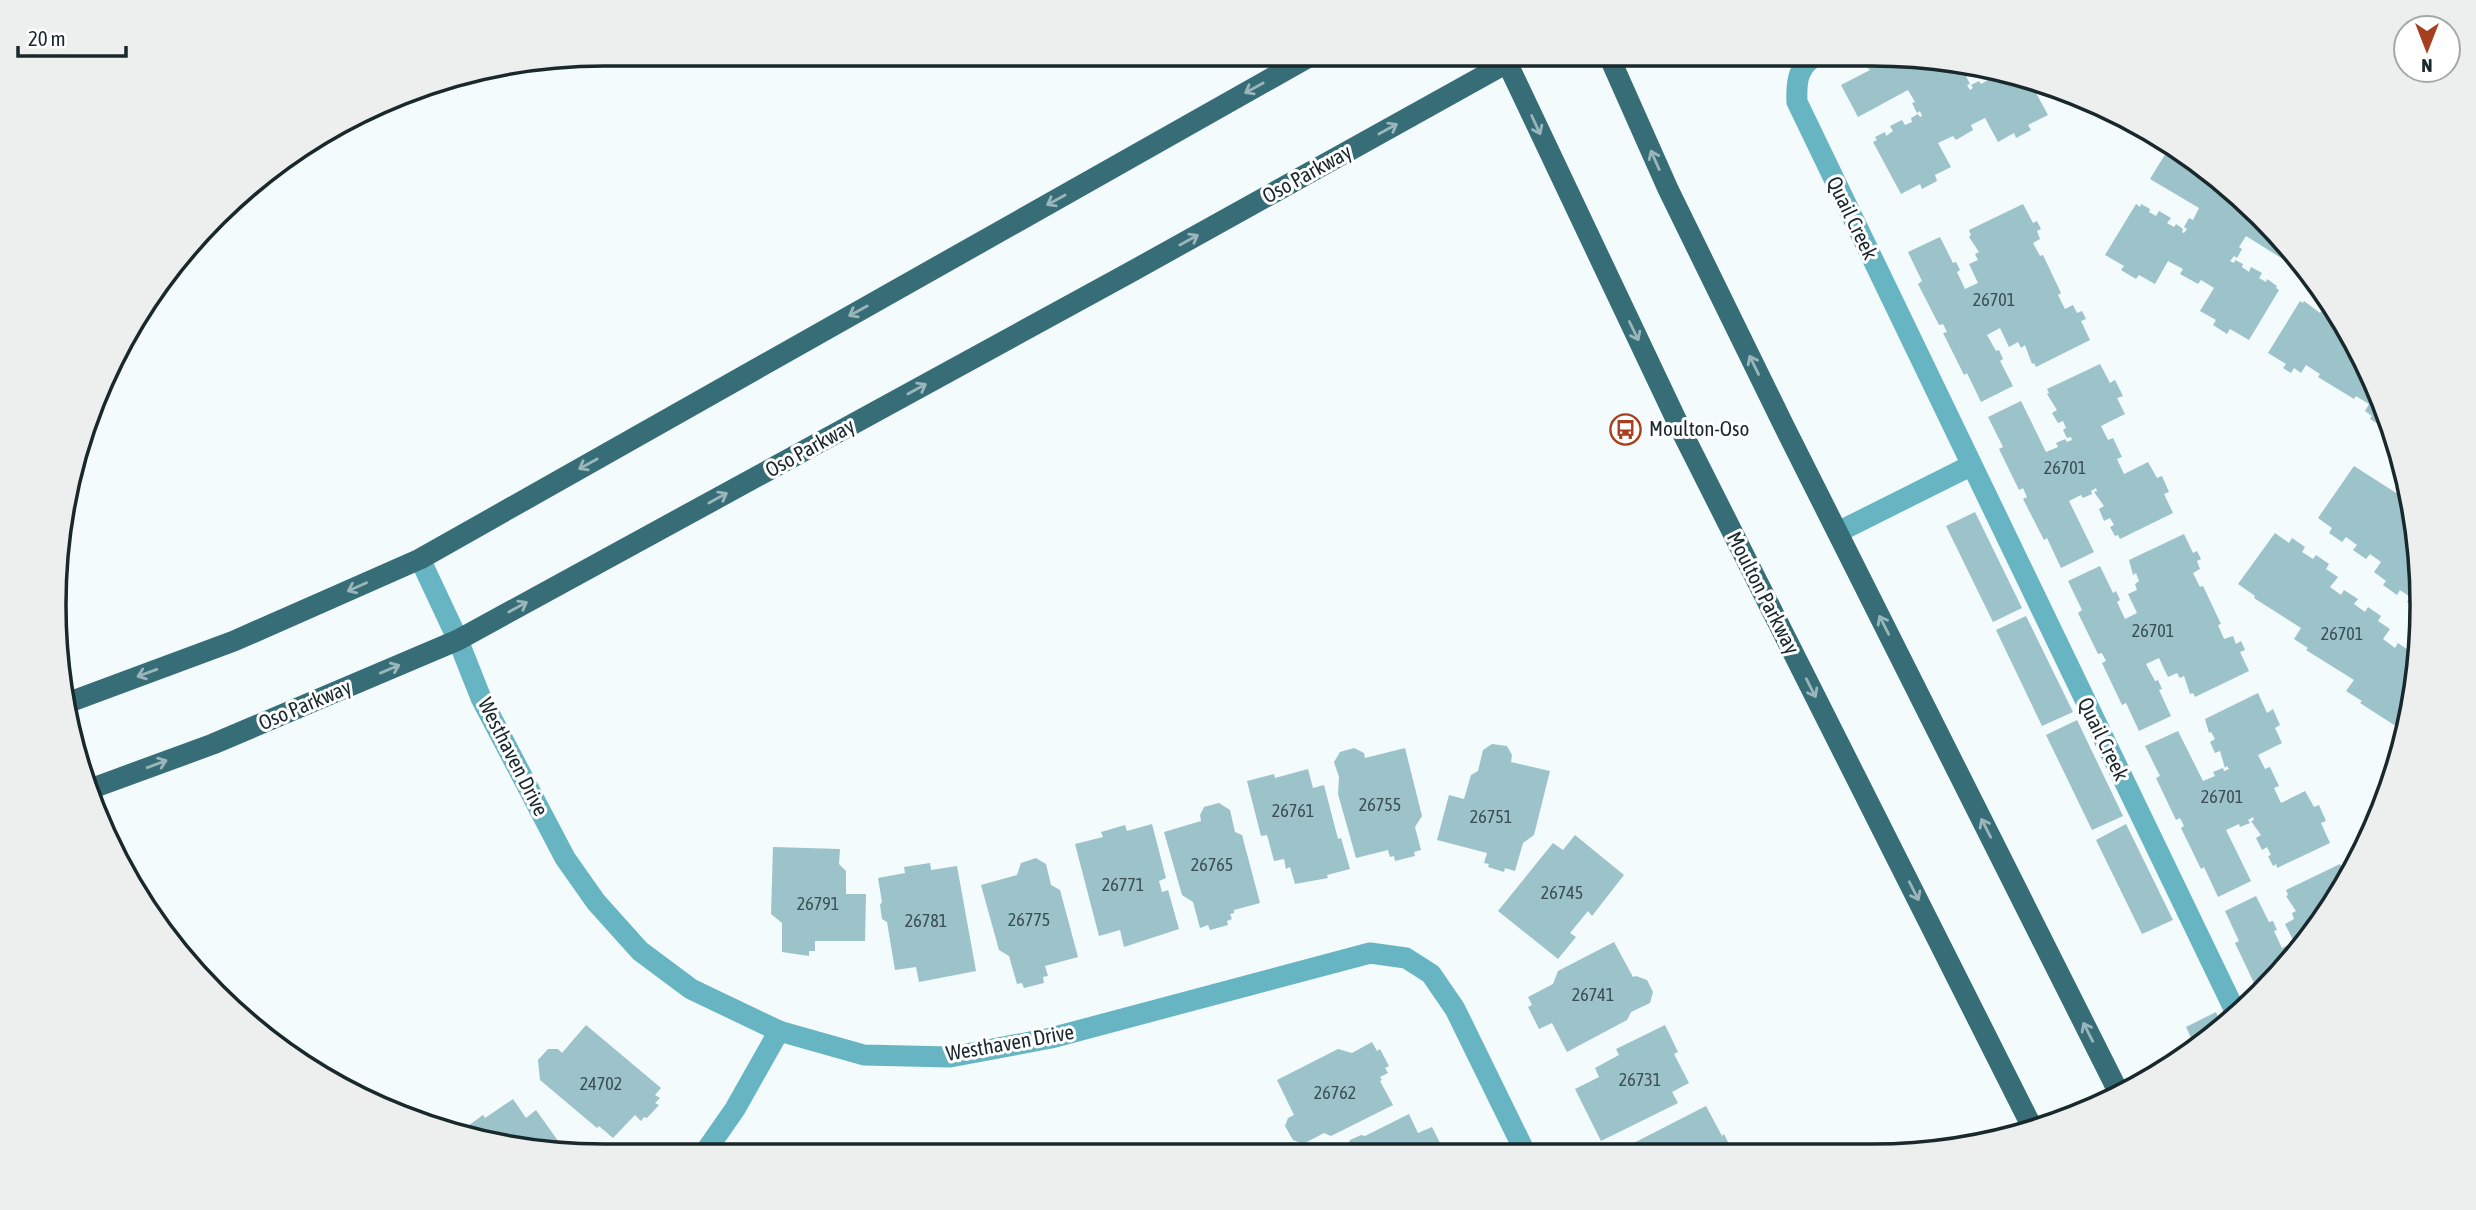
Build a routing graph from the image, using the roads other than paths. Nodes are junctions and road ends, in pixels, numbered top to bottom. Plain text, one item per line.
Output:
1 (1293, 66) edge
2 (1495, 66) edge
3 (1515, 66) edge
4 (1613, 66) edge
5 (1803, 66) edge
6 (1970, 466) junction
7 (1838, 532) junction
8 (419, 559) junction
9 (458, 640) junction
10 (75, 700) edge
11 (98, 786) edge
12 (2232, 1005) edge
13 (779, 1031) junction
14 (2115, 1085) edge
15 (2028, 1120) edge
16 (711, 1144) edge
17 (1521, 1144) edge

1 -> 8 main road
9 -> 2 main road, Oso Parkway
3 -> 15 main road, Moulton Parkway
7 -> 4 main road
5 - 6 street, Quail Creek
6 - 7 street
6 - 12 street, Quail Creek
14 -> 7 main road
8 - 9 street, Westhaven Drive
8 -> 10 main road
11 -> 9 main road, Oso Parkway
9 - 13 street, Westhaven Drive
13 - 16 street
13 - 17 street, Westhaven Drive

